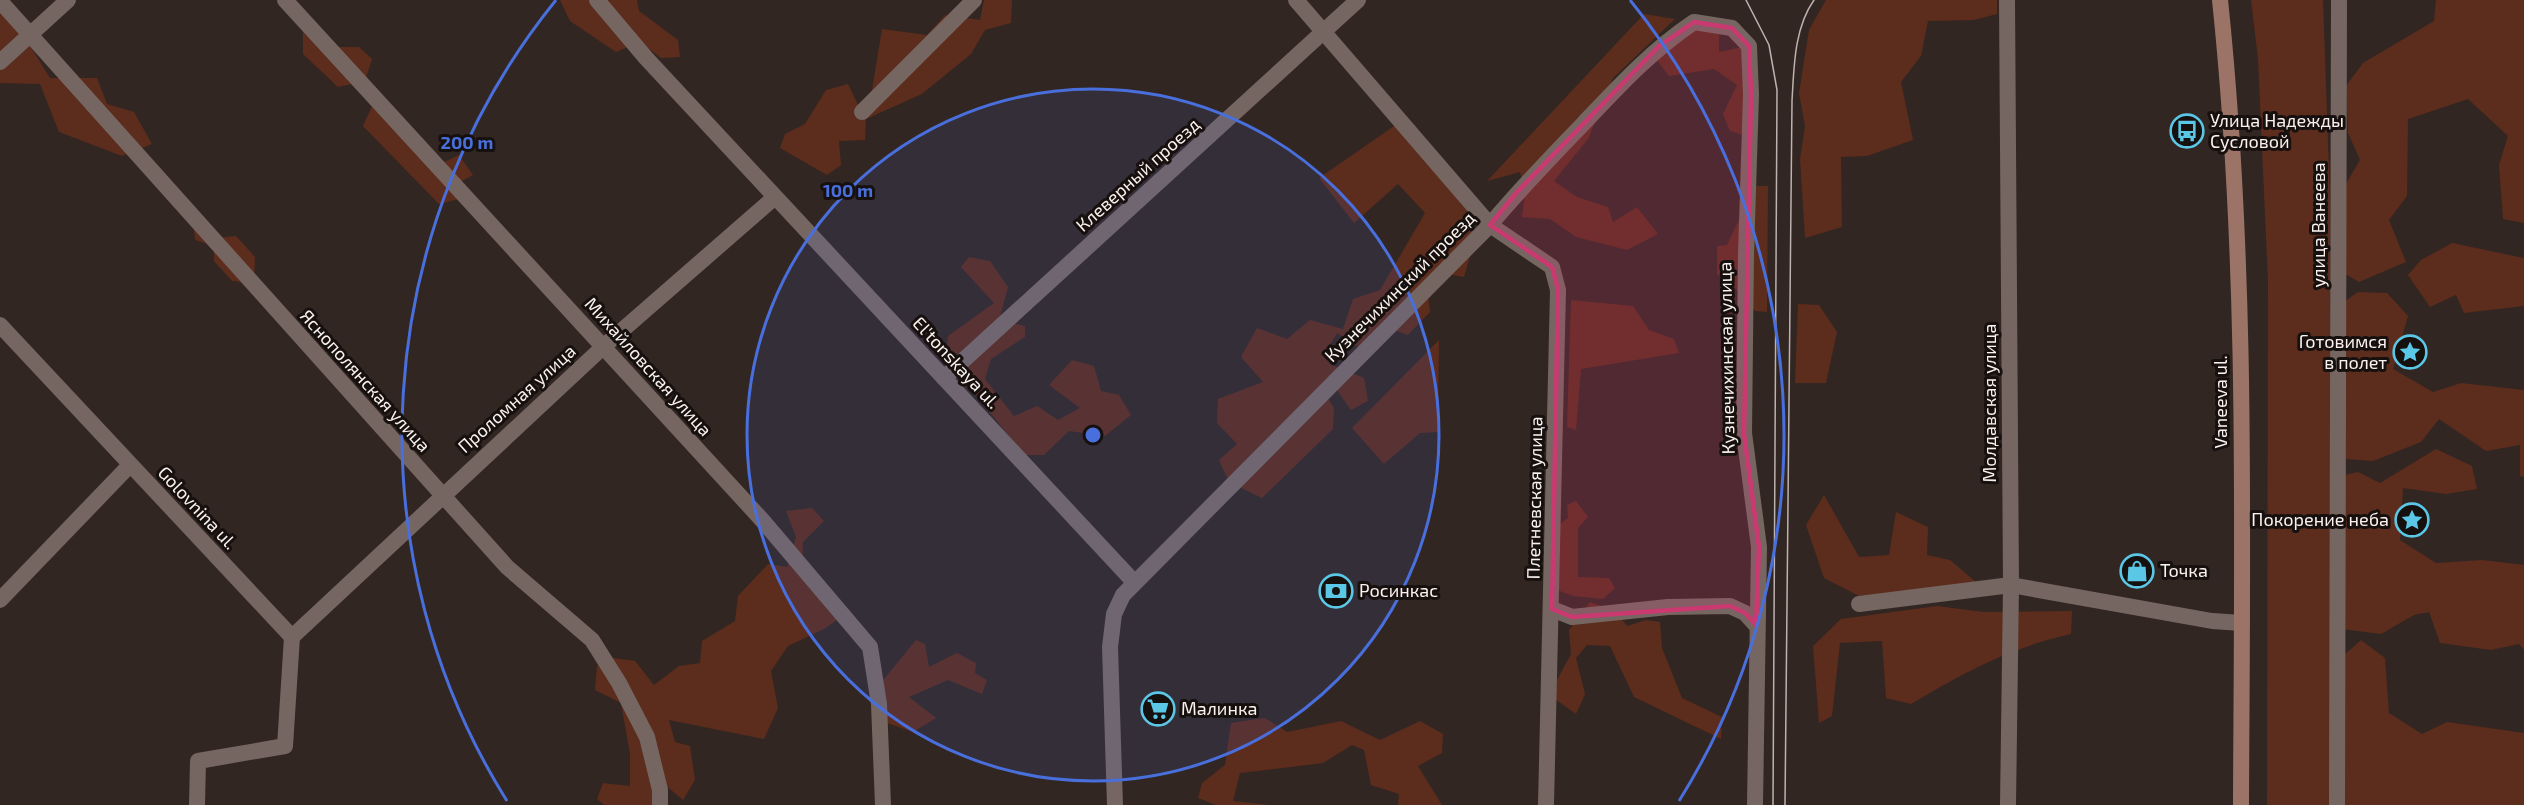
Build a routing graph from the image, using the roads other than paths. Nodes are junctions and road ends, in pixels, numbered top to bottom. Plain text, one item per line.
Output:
1 (68, 0) edge
2 (285, 0) edge
3 (597, 0) edge
4 (974, 0) edge
5 (1296, 0) edge
6 (1358, 0) edge
7 (2007, 0) edge
8 (2220, 0) edge
9 (0, 1) edge
10 (2341, 1) edge
11 (1694, 22) joint
12 (1325, 32) junction
13 (31, 35) junction
14 (0, 62) edge
15 (862, 112) dead end
16 (775, 197) junction
17 (1490, 225) junction
18 (1, 329) edge
19 (603, 347) junction
20 (944, 378) junction
21 (130, 465) junction
22 (440, 495) junction
23 (1134, 582) junction
24 (2011, 585) junction
25 (0, 600) edge
26 (1859, 604) dead end
27 (1552, 609) junction
28 (2242, 623) junction
29 (1756, 625) junction
30 (292, 637) junction
31 (197, 805) edge
32 (660, 805) edge
33 (883, 805) edge
34 (1115, 805) edge
35 (1546, 805) edge
36 (1755, 805) edge
37 (2008, 805) edge
38 (2241, 805) edge
39 (2337, 805) edge

1 - 13 street
2 - 19 street, Михайловская улица
3 - 16 street, El'tonskaya ul.
4 - 15 street
5 - 12 street, Плетневская улица
6 - 12 street, Клеверный проезд
7 - 24 street, Молдавская улица
8 - 28 main road, Vaneeva ul.
9 - 13 street, Яснополянская улица
10 - 39 street
11 - 17 street, Кузнечихинский проезд
11 - 29 street, Кузнечихинская улица
12 - 17 street, Плетневская улица
12 - 20 street, Клеверный проезд
13 - 14 street
13 - 22 street, Яснополянская улица
16 - 19 street, Проломная улица
16 - 20 street, El'tonskaya ul.
17 - 23 street, Кузнечихинский проезд
17 - 27 street, Плетневская улица
18 - 21 street, Golovnina ul.
19 - 22 street, Проломная улица
19 - 33 street, Михайловская улица
20 - 23 street, El'tonskaya ul.
21 - 25 street
21 - 30 street, Golovnina ul.
22 - 30 street, Проломная улица
22 - 32 street, Яснополянская улица
23 - 34 street
24 - 26 street
24 - 28 street
24 - 37 street, Молдавская улица
27 - 29 street
27 - 35 street, Плетневская улица
28 - 38 main road, Vaneeva ul.
29 - 36 street, Кузнечихинская улица
30 - 31 street

